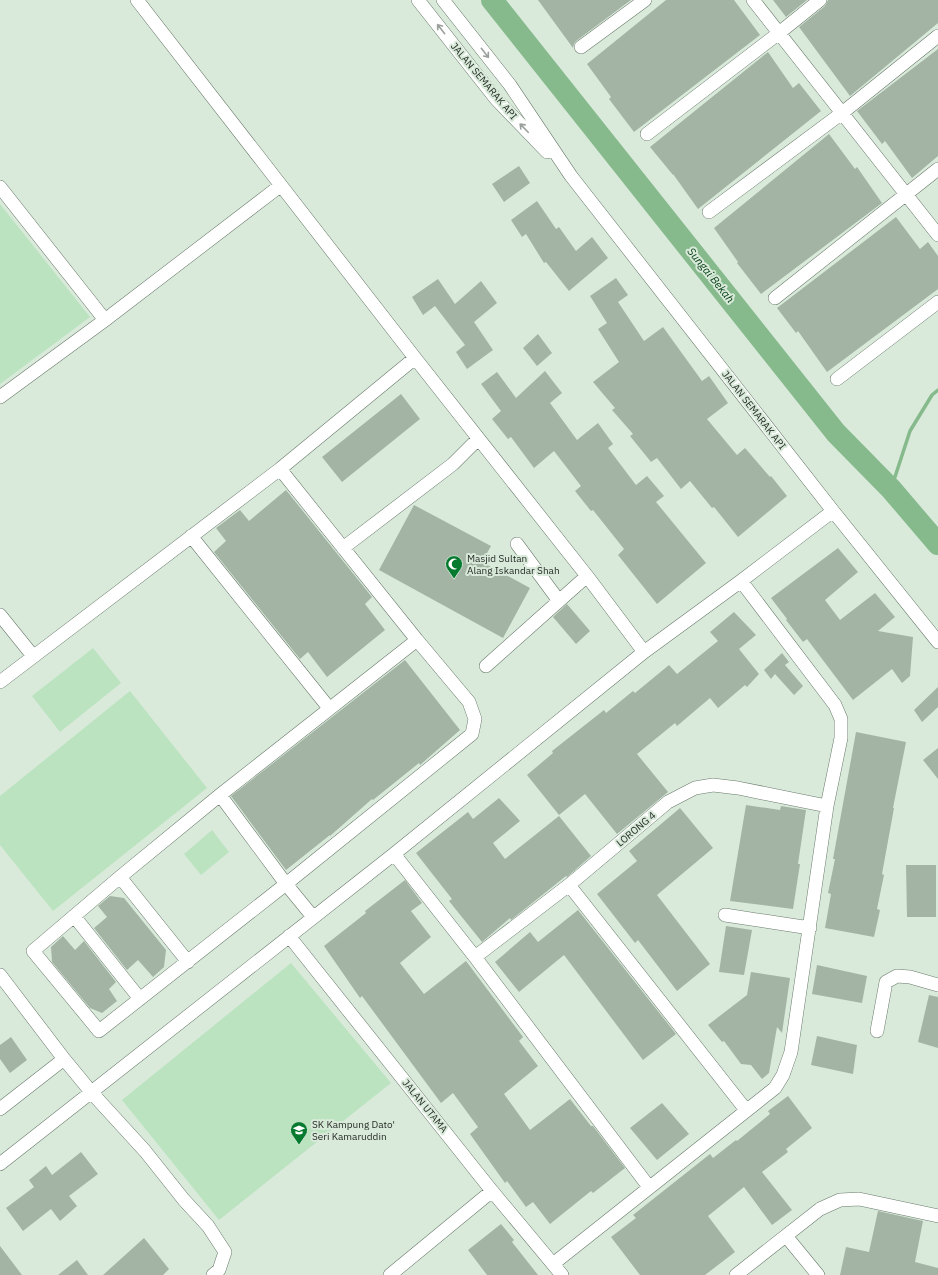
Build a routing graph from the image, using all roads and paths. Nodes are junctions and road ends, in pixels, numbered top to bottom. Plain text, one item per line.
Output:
1 (137, 0) edge
2 (418, 0) edge
3 (444, 0) edge
4 (645, 0) edge
5 (753, 0) edge
6 (820, 0) edge
7 (429, 14) junction
8 (779, 33) junction
9 (938, 36) edge
10 (581, 47) dead end
11 (842, 113) junction
12 (647, 134) dead end
13 (938, 169) edge
14 (571, 176) junction
15 (280, 186) junction
16 (0, 187) edge
17 (905, 194) junction
18 (709, 212) dead end
19 (938, 235) edge
20 (775, 298) dead end
21 (938, 302) edge
22 (105, 320) junction
23 (414, 358) junction
24 (837, 379) dead end
25 (0, 397) edge
26 (478, 439) junction
27 (280, 469) junction
28 (833, 511) junction
29 (192, 536) junction
30 (517, 544) dead end
31 (343, 548) junction
32 (587, 576) junction
33 (741, 581) junction
34 (559, 601) junction
35 (0, 615) edge
36 (417, 640) junction
37 (938, 642) edge
38 (644, 652) junction
39 (34, 656) junction
40 (486, 666) dead end
41 (0, 682) edge
42 (329, 708) junction
43 (220, 795) junction
44 (827, 806) junction
45 (394, 854) junction
46 (120, 877) junction
47 (286, 884) junction
48 (569, 885) junction
49 (725, 914) dead end
50 (74, 916) junction
51 (313, 917) junction
52 (810, 928) junction
53 (289, 936) junction
54 (475, 957) junction
55 (188, 962) junction
56 (0, 975) edge
57 (938, 985) edge
58 (140, 999) junction
59 (877, 1031) dead end
60 (64, 1059) junction
61 (92, 1093) junction
62 (0, 1109) edge
63 (746, 1110) junction
64 (0, 1164) edge
65 (648, 1187) junction
66 (492, 1191) junction
67 (938, 1216) edge
68 (786, 1236) junction
69 (553, 1264) junction
70 (213, 1275) edge
71 (390, 1275) edge
72 (562, 1275) edge
73 (736, 1275) edge
74 (818, 1275) edge

1 - 15 street
2 - 7 street, JALAN SEMARAK API
3 - 7 street
3 -> 14 street, JALAN SEMARAK API
4 - 10 street
5 - 8 street
6 - 8 street
14 -> 7 street, JALAN SEMARAK API
8 - 11 street
8 - 12 street
9 - 11 street
11 - 17 street
11 - 18 street
13 - 17 street
14 - 28 street, JALAN SEMARAK API
15 - 22 street
15 - 23 street
16 - 22 street
17 - 19 street
17 - 20 street
21 - 24 street
22 - 25 street
23 - 26 street
23 - 27 street
26 - 31 street
26 - 32 street
27 - 29 street
27 - 31 street
28 - 33 street
28 - 37 street, JALAN SEMARAK API
29 - 39 street
29 - 42 street
30 - 34 street
31 - 36 street
32 - 34 street
32 - 38 street
33 - 38 street
33 - 44 street
34 - 40 street
35 - 39 street
36 - 42 street
36 - 47 street
38 - 45 street
39 - 41 street
42 - 43 street
43 - 46 street
43 - 47 street
44 - 48 street, LORONG 4
44 - 52 street
45 - 51 street
45 - 54 street
46 - 50 street
46 - 55 street
47 - 51 street
47 - 55 street
48 - 54 street, LORONG 4
48 - 63 street
49 - 52 street
50 - 58 street
50 - 58 street
51 - 53 street
52 - 63 street
53 - 61 street
53 - 66 street, JALAN UTAMA
54 - 65 street
55 - 58 street
56 - 60 street
57 - 59 street
60 - 61 street
60 - 62 street
61 - 64 street
61 - 70 street
63 - 65 street
65 - 69 street
66 - 69 street, JALAN UTAMA
66 - 71 street
67 - 68 street
68 - 73 street
68 - 74 street
69 - 72 street, JALAN UTAMA

